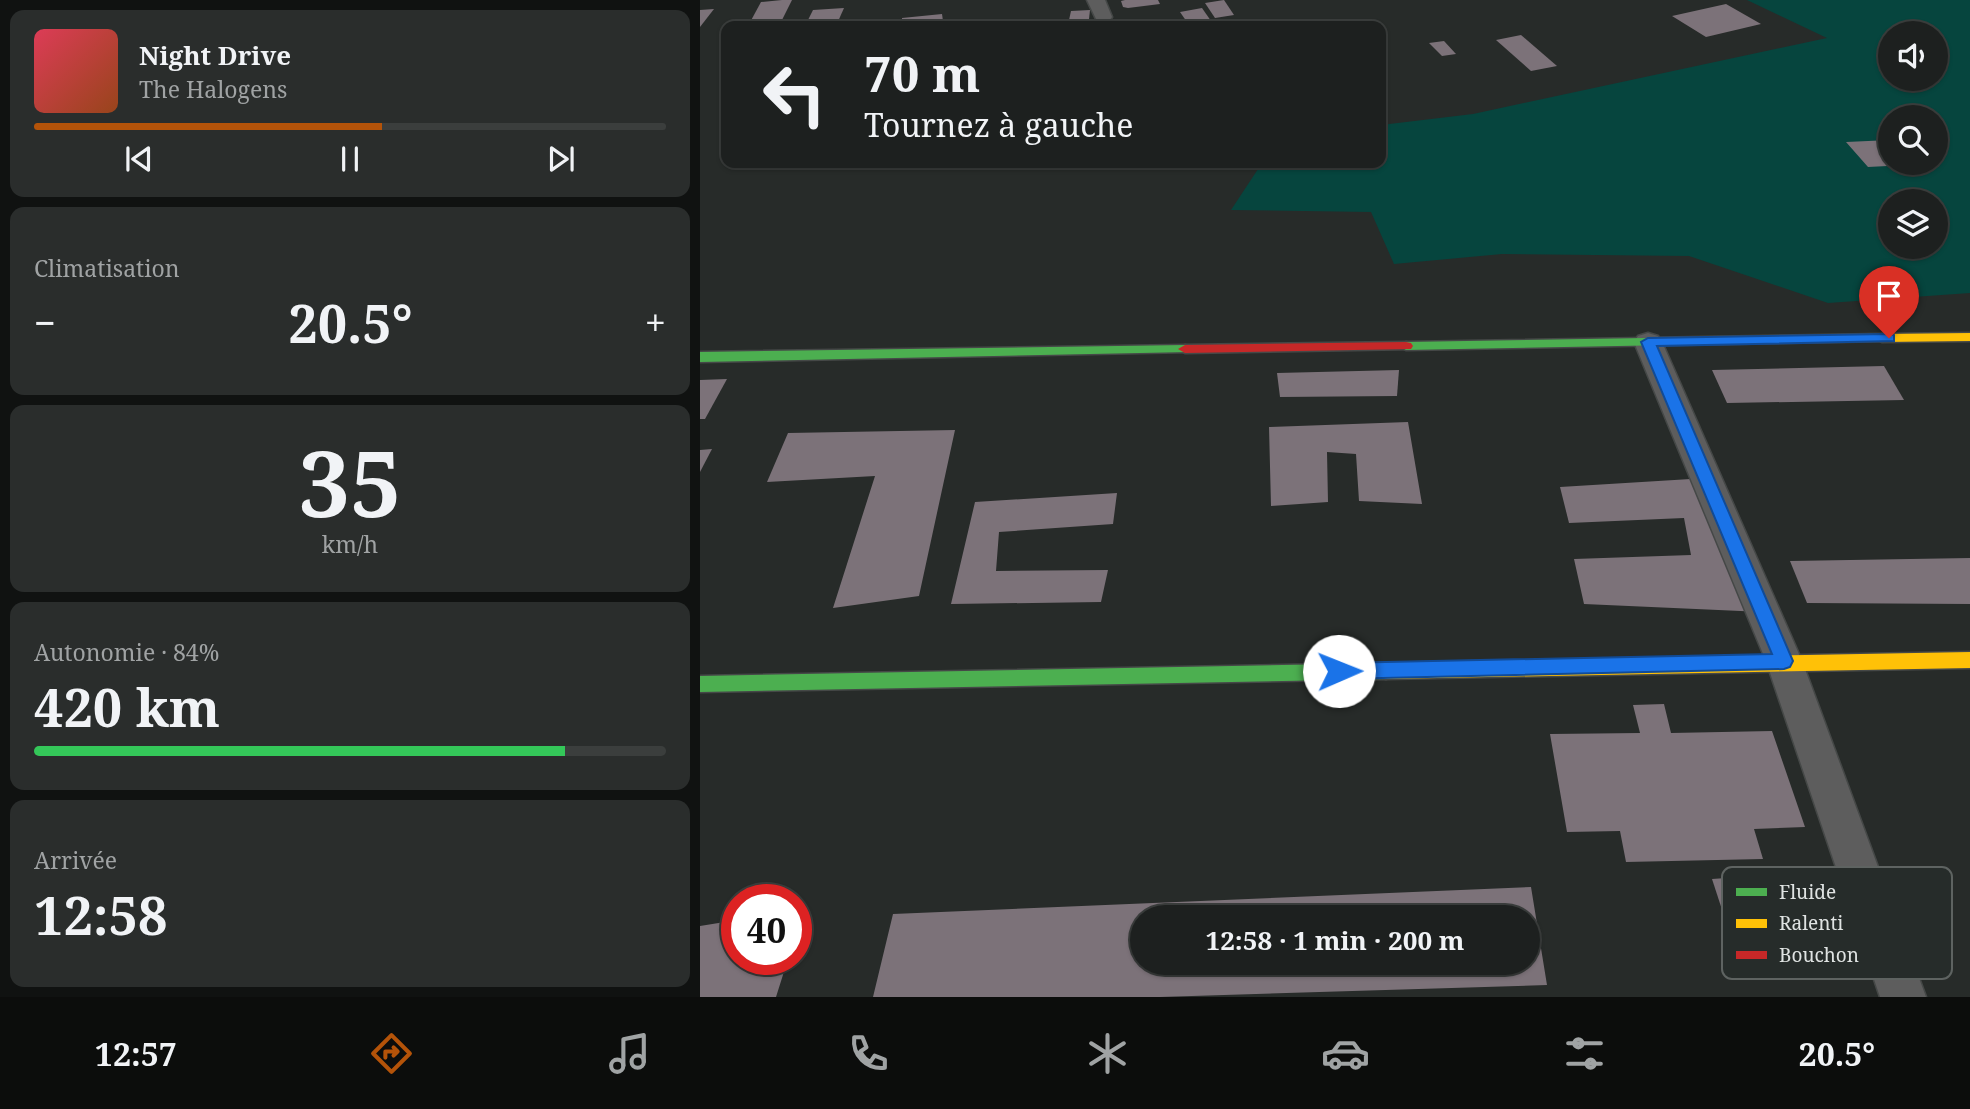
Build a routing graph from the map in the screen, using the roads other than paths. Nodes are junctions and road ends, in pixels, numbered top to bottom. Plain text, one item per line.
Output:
1 (1970, 337) edge
2 (1648, 342) junction
3 (700, 357) edge
4 (1970, 660) edge
5 (1784, 661) junction
6 (700, 684) edge
7 (1857, 867) edge
8 (1897, 979) edge
9 (1903, 997) edge

1 - 2 street
2 - 3 street
2 - 5 street
4 - 5 street
5 - 6 street
5 - 7 street
8 - 9 street

